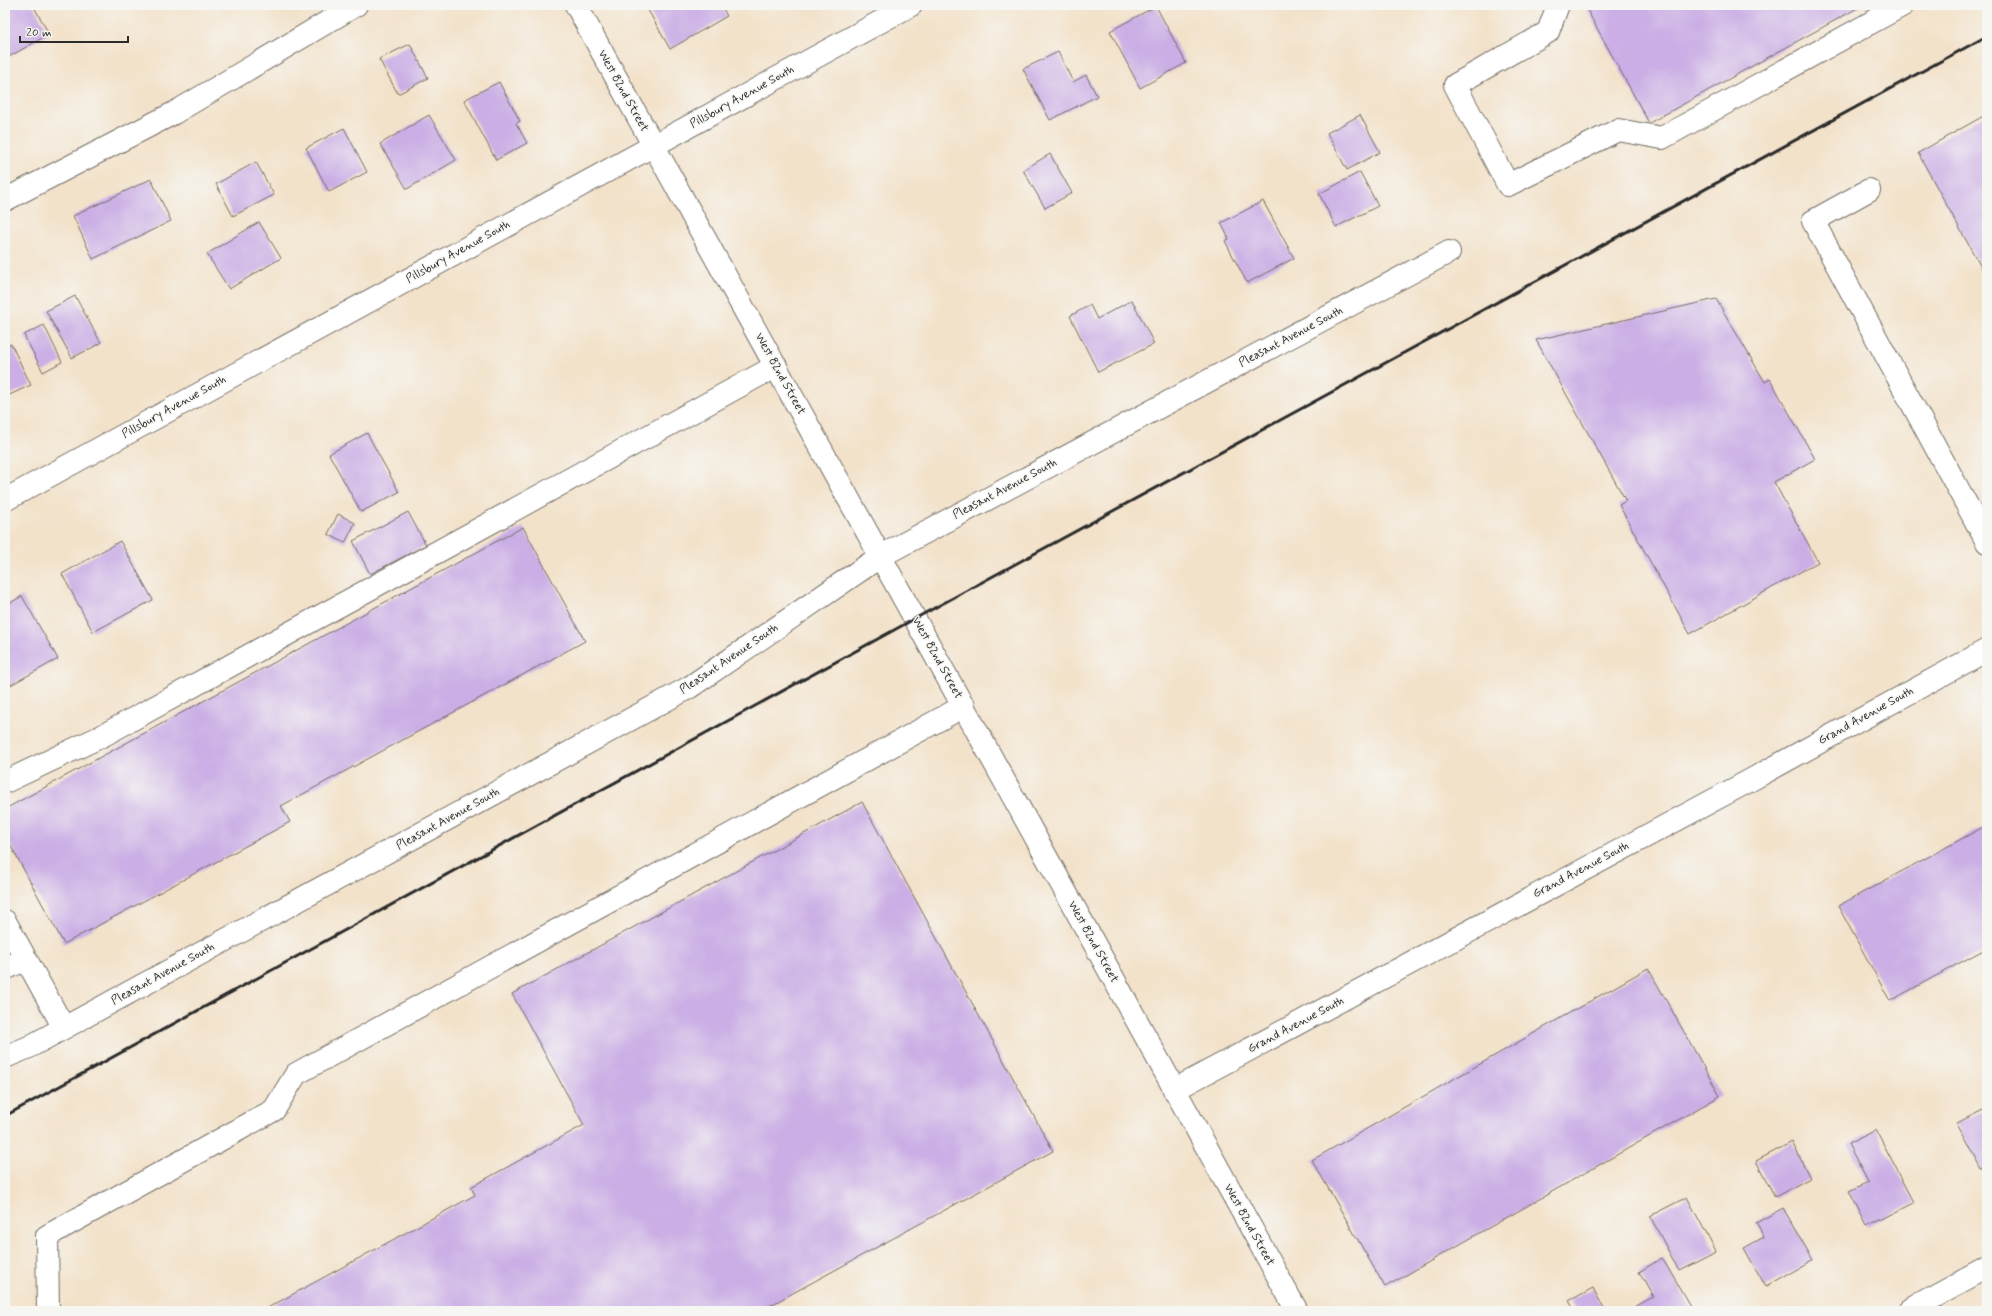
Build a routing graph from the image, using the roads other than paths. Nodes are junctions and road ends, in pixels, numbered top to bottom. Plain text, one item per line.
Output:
1 (356, 5) edge
2 (576, 5) edge
3 (911, 5) edge
4 (1558, 5) edge
5 (1903, 5) edge
6 (653, 145) junction
7 (1869, 190) dead end
8 (5, 200) edge
9 (1449, 252) dead end
10 (776, 366) junction
11 (5, 500) edge
12 (1987, 542) edge
13 (881, 556) junction
14 (1987, 650) edge
15 (964, 706) junction
16 (5, 782) edge
17 (5, 921) edge
18 (26, 959) junction
19 (5, 969) edge
20 (64, 1028) junction
21 (5, 1057) edge
22 (1174, 1090) junction
23 (1987, 1269) edge
24 (48, 1311) edge
25 (1297, 1311) edge
26 (1909, 1311) edge

1 - 8 street
2 - 6 street, West 82nd Street
3 - 6 street, Pillsbury Avenue South
4 - 5 street
6 - 10 street, West 82nd Street
6 - 11 street, Pillsbury Avenue South
7 - 12 street
9 - 13 street, Pleasant Avenue South
10 - 13 street, West 82nd Street
10 - 16 street
13 - 15 street, West 82nd Street
13 - 20 street, Pleasant Avenue South
14 - 22 street, Grand Avenue South
15 - 22 street, West 82nd Street
15 - 24 street
17 - 18 street
18 - 19 street
18 - 20 street
20 - 21 street, Pleasant Avenue South
22 - 25 street, West 82nd Street
23 - 26 street

